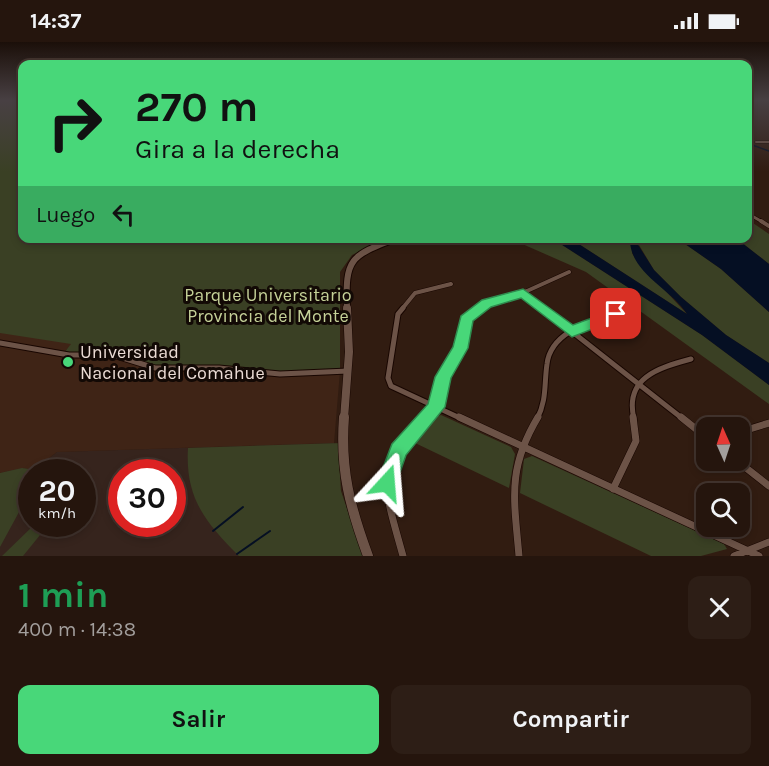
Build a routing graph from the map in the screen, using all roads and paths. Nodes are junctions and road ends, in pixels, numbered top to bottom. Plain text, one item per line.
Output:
1 (756, 142) dead end
2 (769, 142) edge
3 (752, 216) edge
4 (769, 226) edge
5 (385, 243) edge
6 (569, 272) dead end
7 (452, 284) dead end
8 (523, 293) junction
9 (629, 312) dead end
10 (572, 331) junction
11 (0, 343) edge
12 (691, 359) dead end
13 (348, 371) junction
14 (638, 383) junction
15 (436, 407) junction
16 (769, 423) edge
17 (696, 429) edge
18 (750, 429) edge
19 (521, 446) junction
20 (750, 471) edge
21 (769, 486) edge
22 (613, 489) junction
23 (769, 542) edge
24 (749, 551) junction
25 (368, 556) edge
26 (403, 556) edge
27 (519, 556) edge
28 (734, 556) edge
29 (759, 556) edge

1 - 2 street
3 - 4 street
5 - 13 street
6 - 8 street
7 - 15 street
8 - 10 street
8 - 15 street
9 - 10 street
10 - 14 street
10 - 19 street
11 - 13 street
12 - 14 street
13 - 25 street
14 - 17 street
14 - 22 street
15 - 19 street
15 - 26 street
16 - 18 street
19 - 22 street
19 - 27 street
20 - 21 street
22 - 24 street
23 - 24 street
24 - 28 street
24 - 29 street

